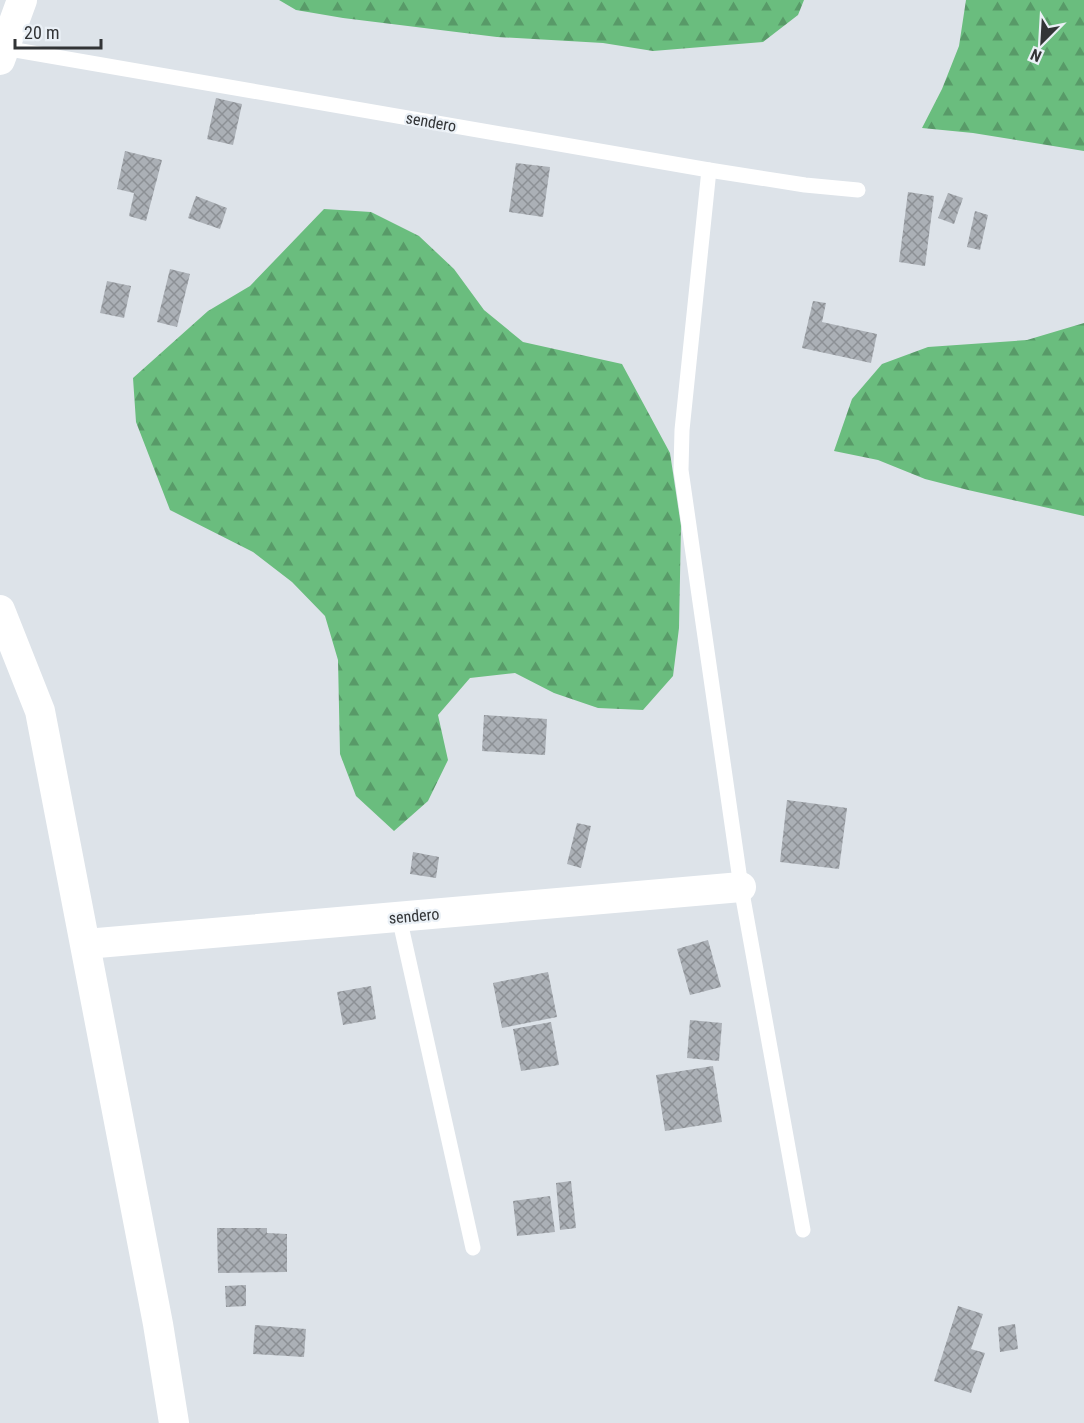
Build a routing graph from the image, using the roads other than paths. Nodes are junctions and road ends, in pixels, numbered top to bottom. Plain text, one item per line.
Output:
1 (22, 0) edge
2 (2, 54) edge
3 (709, 170) junction
4 (858, 190) dead end
5 (0, 610) edge
6 (741, 887) junction
7 (399, 917) junction
8 (86, 944) junction
9 (804, 1230) dead end
10 (473, 1248) dead end
11 (174, 1423) edge

1 - 2 street
2 - 3 lane, sendero
3 - 4 lane, sendero
3 - 6 lane
5 - 8 street
6 - 7 street, sendero
6 - 9 lane
7 - 8 street, sendero
7 - 10 lane
8 - 11 street

